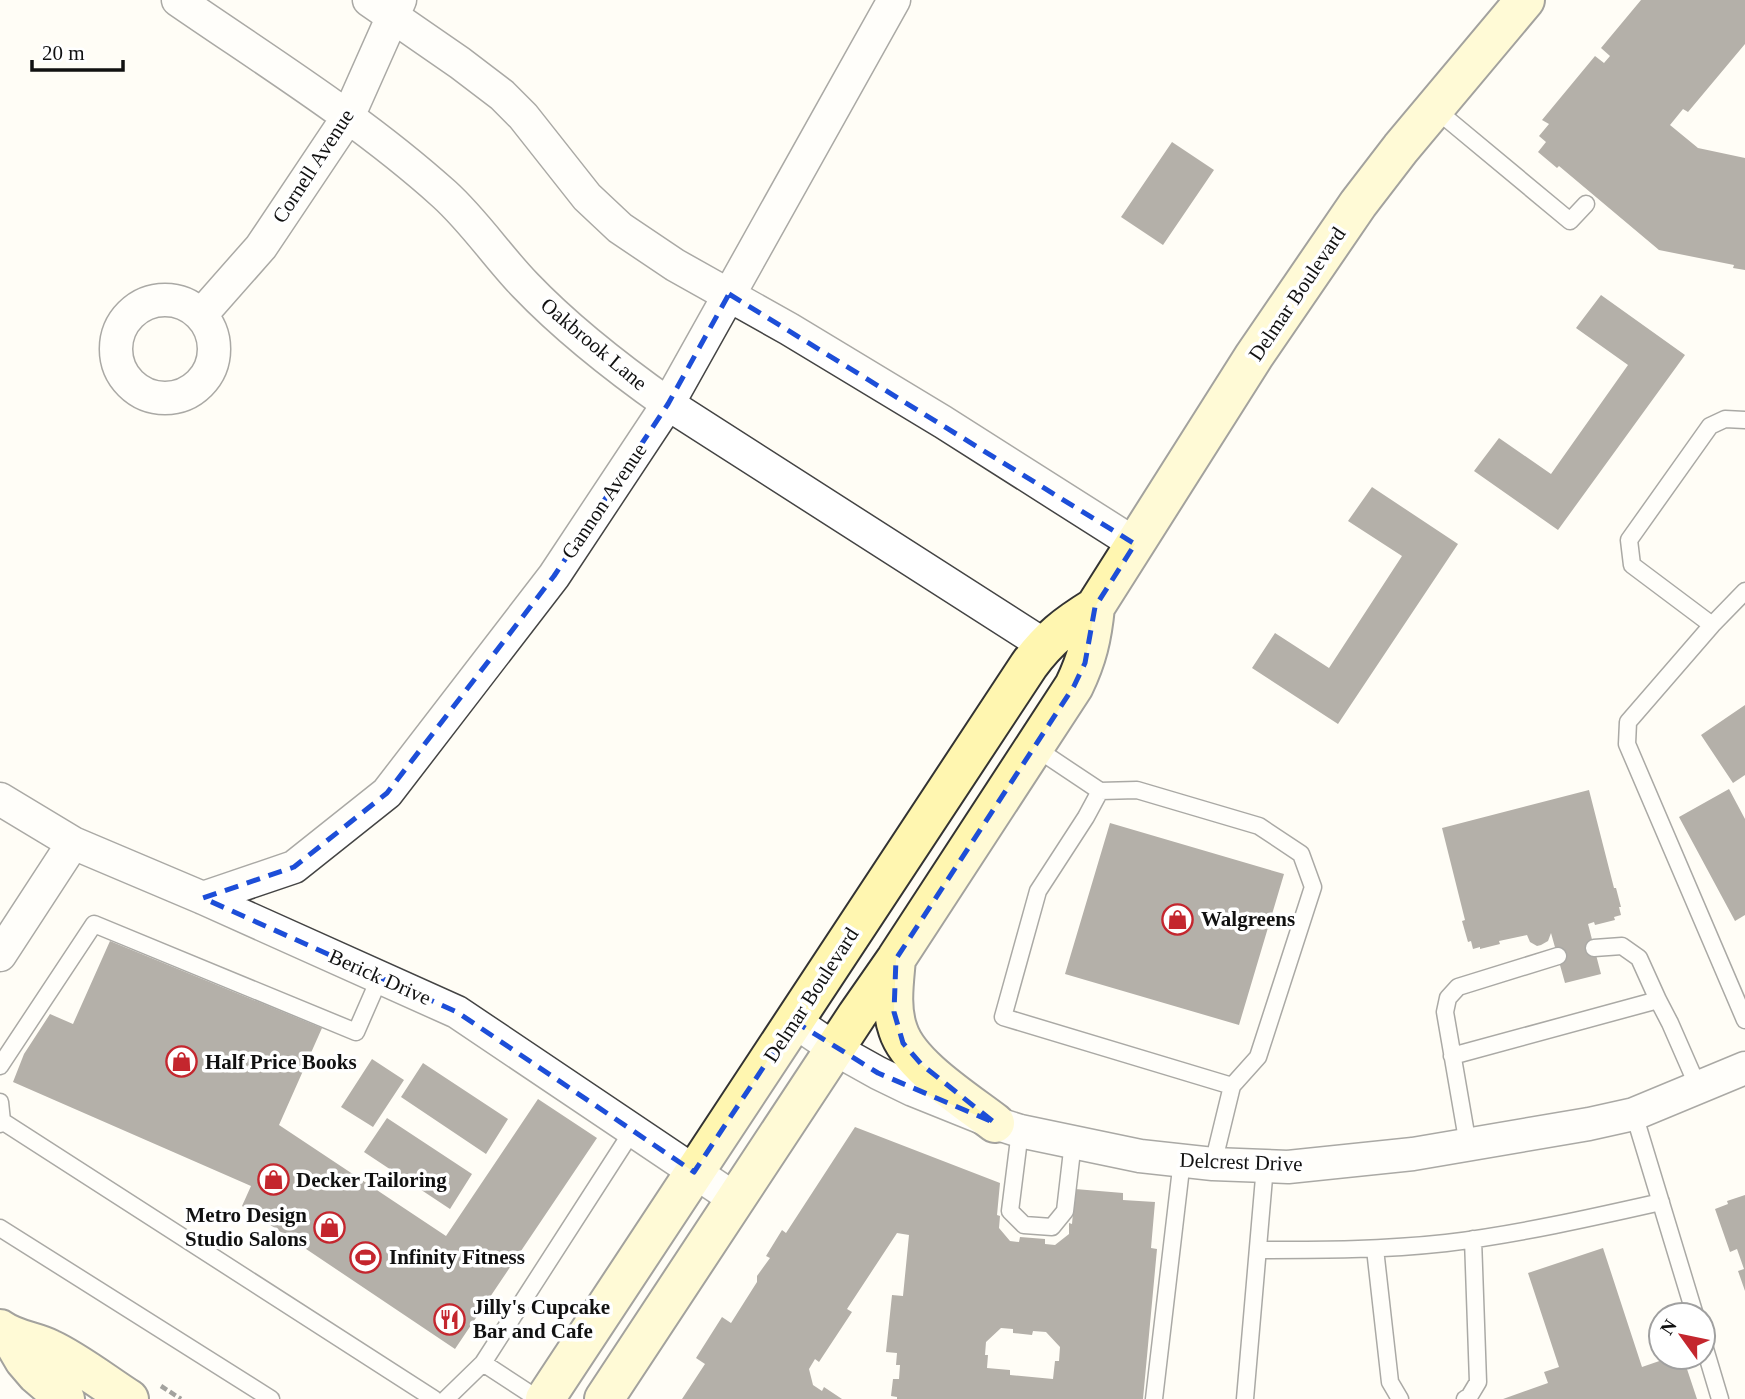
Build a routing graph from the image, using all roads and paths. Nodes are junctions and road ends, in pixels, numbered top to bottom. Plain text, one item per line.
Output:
1 (178, 0) edge
2 (894, 0) edge
3 (1525, 0) edge
4 (387, 5) edge
5 (1434, 108) junction
6 (348, 117) junction
7 (1586, 204) dead end
8 (729, 294) junction
9 (201, 315) dead end
10 (668, 404) junction
11 (1745, 421) edge
12 (1135, 544) junction
13 (1745, 591) edge
14 (1095, 607) junction
15 (1712, 625) junction
16 (1044, 645) junction
17 (1034, 747) junction
18 (1101, 791) junction
19 (0, 799) edge
20 (74, 843) junction
21 (204, 898) junction
22 (1594, 948) dead end
23 (0, 955) edge
24 (1558, 956) dead end
25 (896, 959) junction
26 (380, 978) junction
27 (1658, 1000) junction
28 (1745, 1020) edge
29 (794, 1021) junction
30 (835, 1049) junction
31 (1452, 1056) junction
32 (0, 1066) edge
33 (1745, 1068) edge
34 (1232, 1086) junction
35 (1698, 1087) junction
36 (0, 1102) edge
37 (1634, 1114) junction
38 (1, 1123) edge
39 (1007, 1127) junction
40 (633, 1130) junction
41 (1073, 1142) junction
42 (1468, 1145) junction
43 (1182, 1160) junction
44 (1213, 1164) junction
45 (1265, 1166) junction
46 (694, 1172) junction
47 (735, 1199) junction
48 (1661, 1202) junction
49 (0, 1228) edge
50 (1473, 1239) junction
51 (1376, 1249) junction
52 (1258, 1250) junction
53 (1691, 1301) edge
54 (3, 1340) edge
55 (483, 1363) junction
56 (1712, 1371) edge
57 (65, 1399) edge
58 (129, 1399) edge
59 (271, 1399) edge
60 (434, 1399) edge
61 (446, 1399) edge
62 (538, 1399) edge
63 (545, 1399) edge
64 (604, 1399) edge
65 (1154, 1399) edge
66 (1245, 1399) edge
67 (1400, 1399) edge
68 (1465, 1399) edge
69 (1720, 1399) edge

1 - 6 street, Oakbrook Lane
2 - 8 street, Gannon Avenue
3 - 5 main road, Delmar Boulevard
4 - 6 street, Cornell Avenue
4 - 8 street
5 - 7 lane
5 - 12 main road, Delmar Boulevard
6 - 9 street, Cornell Avenue
6 - 10 street, Oakbrook Lane
8 - 10 street, Gannon Avenue
8 - 12 street
10 - 16 street, Oakbrook Lane
10 - 21 street, Gannon Avenue
11 - 15 lane
12 - 14 main road, Delmar Boulevard
13 - 15 lane
14 - 16 main road, Delmar Boulevard
14 - 17 main road, Delmar Boulevard
15 - 28 lane
16 - 29 main road, Delmar Boulevard
17 - 18 lane
17 - 25 main road, Delmar Boulevard
18 - 34 lane
18 - 34 lane
19 - 20 street, Berick Drive
20 - 21 street, Berick Drive
20 - 23 street
21 - 26 street, Berick Drive
22 - 27 lane
24 - 31 lane
25 - 30 main road, Delmar Boulevard
25 - 39 main road
26 - 32 lane
26 - 40 street, Berick Drive
27 - 31 lane
27 - 35 lane
29 - 30 street, Delcrest Drive
29 - 46 main road, Delmar Boulevard
30 - 39 street, Delcrest Drive
30 - 47 main road, Delmar Boulevard
31 - 42 lane
33 - 35 street, Delcrest Drive
34 - 44 lane
35 - 37 street, Delcrest Drive
36 - 38 lane
37 - 42 street, Delcrest Drive
37 - 48 lane
38 - 60 lane
39 - 41 street, Delcrest Drive
39 - 41 lane
40 - 46 street, Berick Drive
40 - 55 lane
41 - 43 street, Delcrest Drive
42 - 45 street, Delcrest Drive
43 - 44 street, Delcrest Drive
43 - 65 lane
44 - 45 street, Delcrest Drive
45 - 52 lane
46 - 47 street, Berick Drive
46 - 63 main road, Delmar Boulevard
47 - 64 main road, Delmar Boulevard
48 - 50 lane
48 - 53 lane
49 - 59 lane
50 - 51 lane
50 - 68 lane
51 - 52 lane
51 - 67 lane
52 - 66 lane
54 - 57 main road
54 - 58 main road
55 - 61 lane
55 - 62 lane
56 - 69 lane

